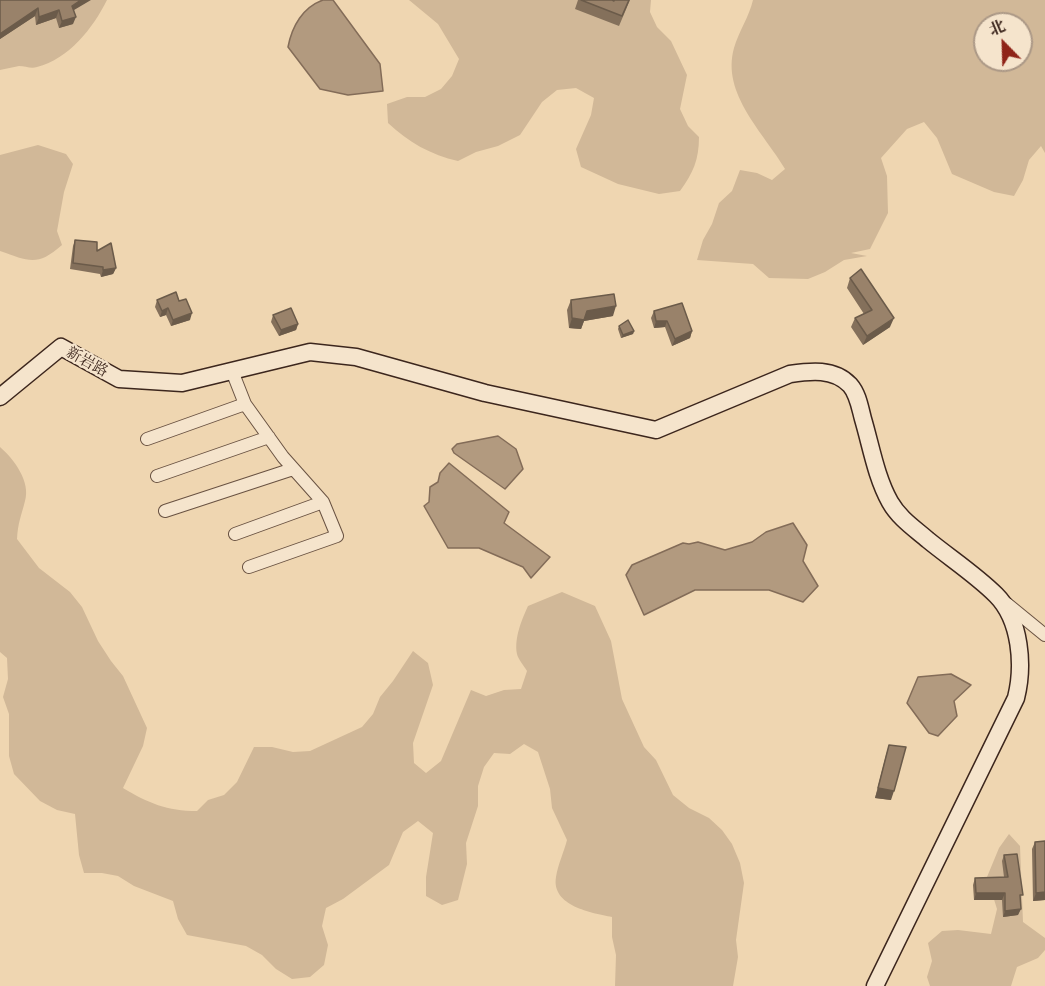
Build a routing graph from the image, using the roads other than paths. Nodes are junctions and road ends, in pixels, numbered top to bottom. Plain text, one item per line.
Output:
1 (232, 371) junction
2 (0, 397) edge
3 (245, 404) junction
4 (269, 437) junction
5 (147, 439) dead end
6 (293, 469) junction
7 (156, 476) dead end
8 (323, 502) junction
9 (165, 512) dead end
10 (235, 534) dead end
11 (249, 567) dead end
12 (997, 596) junction
13 (1045, 635) edge
14 (875, 986) edge

1 - 2 street, 新岩路
1 - 3 street
1 - 12 street
3 - 4 street
3 - 5 street
4 - 6 street
4 - 7 street
6 - 8 street
6 - 9 street
8 - 10 street
8 - 11 street
12 - 13 street
12 - 14 street

